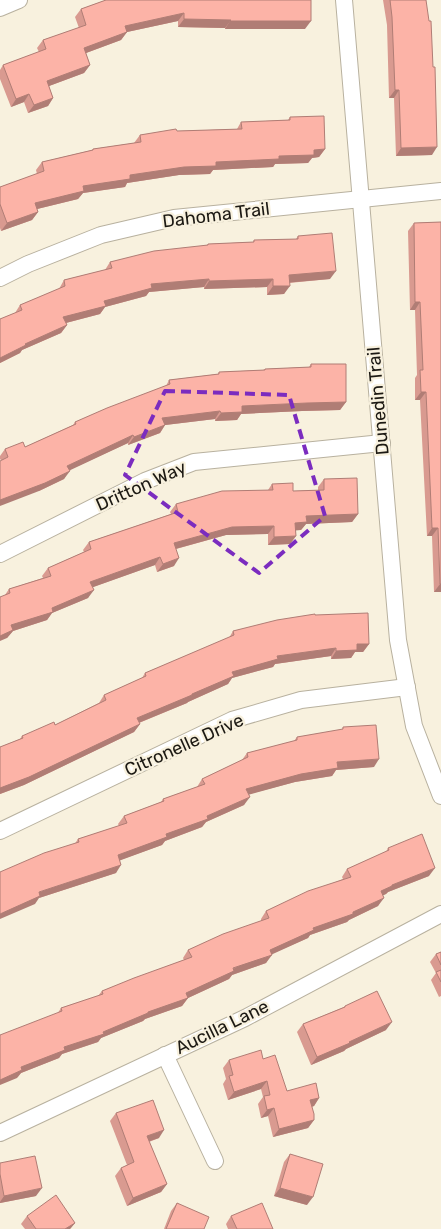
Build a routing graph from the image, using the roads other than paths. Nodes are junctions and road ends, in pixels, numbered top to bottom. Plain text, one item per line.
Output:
1 (20, 0) edge
2 (344, 0) edge
3 (0, 8) edge
4 (441, 191) edge
5 (361, 199) junction
6 (0, 278) edge
7 (382, 443) junction
8 (0, 554) edge
9 (407, 688) junction
10 (441, 796) edge
11 (0, 831) edge
12 (441, 914) edge
13 (165, 1055) junction
14 (0, 1133) edge
15 (215, 1161) dead end

1 - 3 street
2 - 5 street, Dunedin Trail
4 - 5 street, Dahoma Trail
5 - 6 street, Dahoma Trail
5 - 7 street, Dunedin Trail
7 - 8 street, Dritton Way
7 - 9 street, Dunedin Trail
9 - 10 street, Dunedin Trail
9 - 11 street, Citronelle Drive
12 - 13 street, Aucilla Lane
13 - 14 street, Aucilla Lane
13 - 15 street

